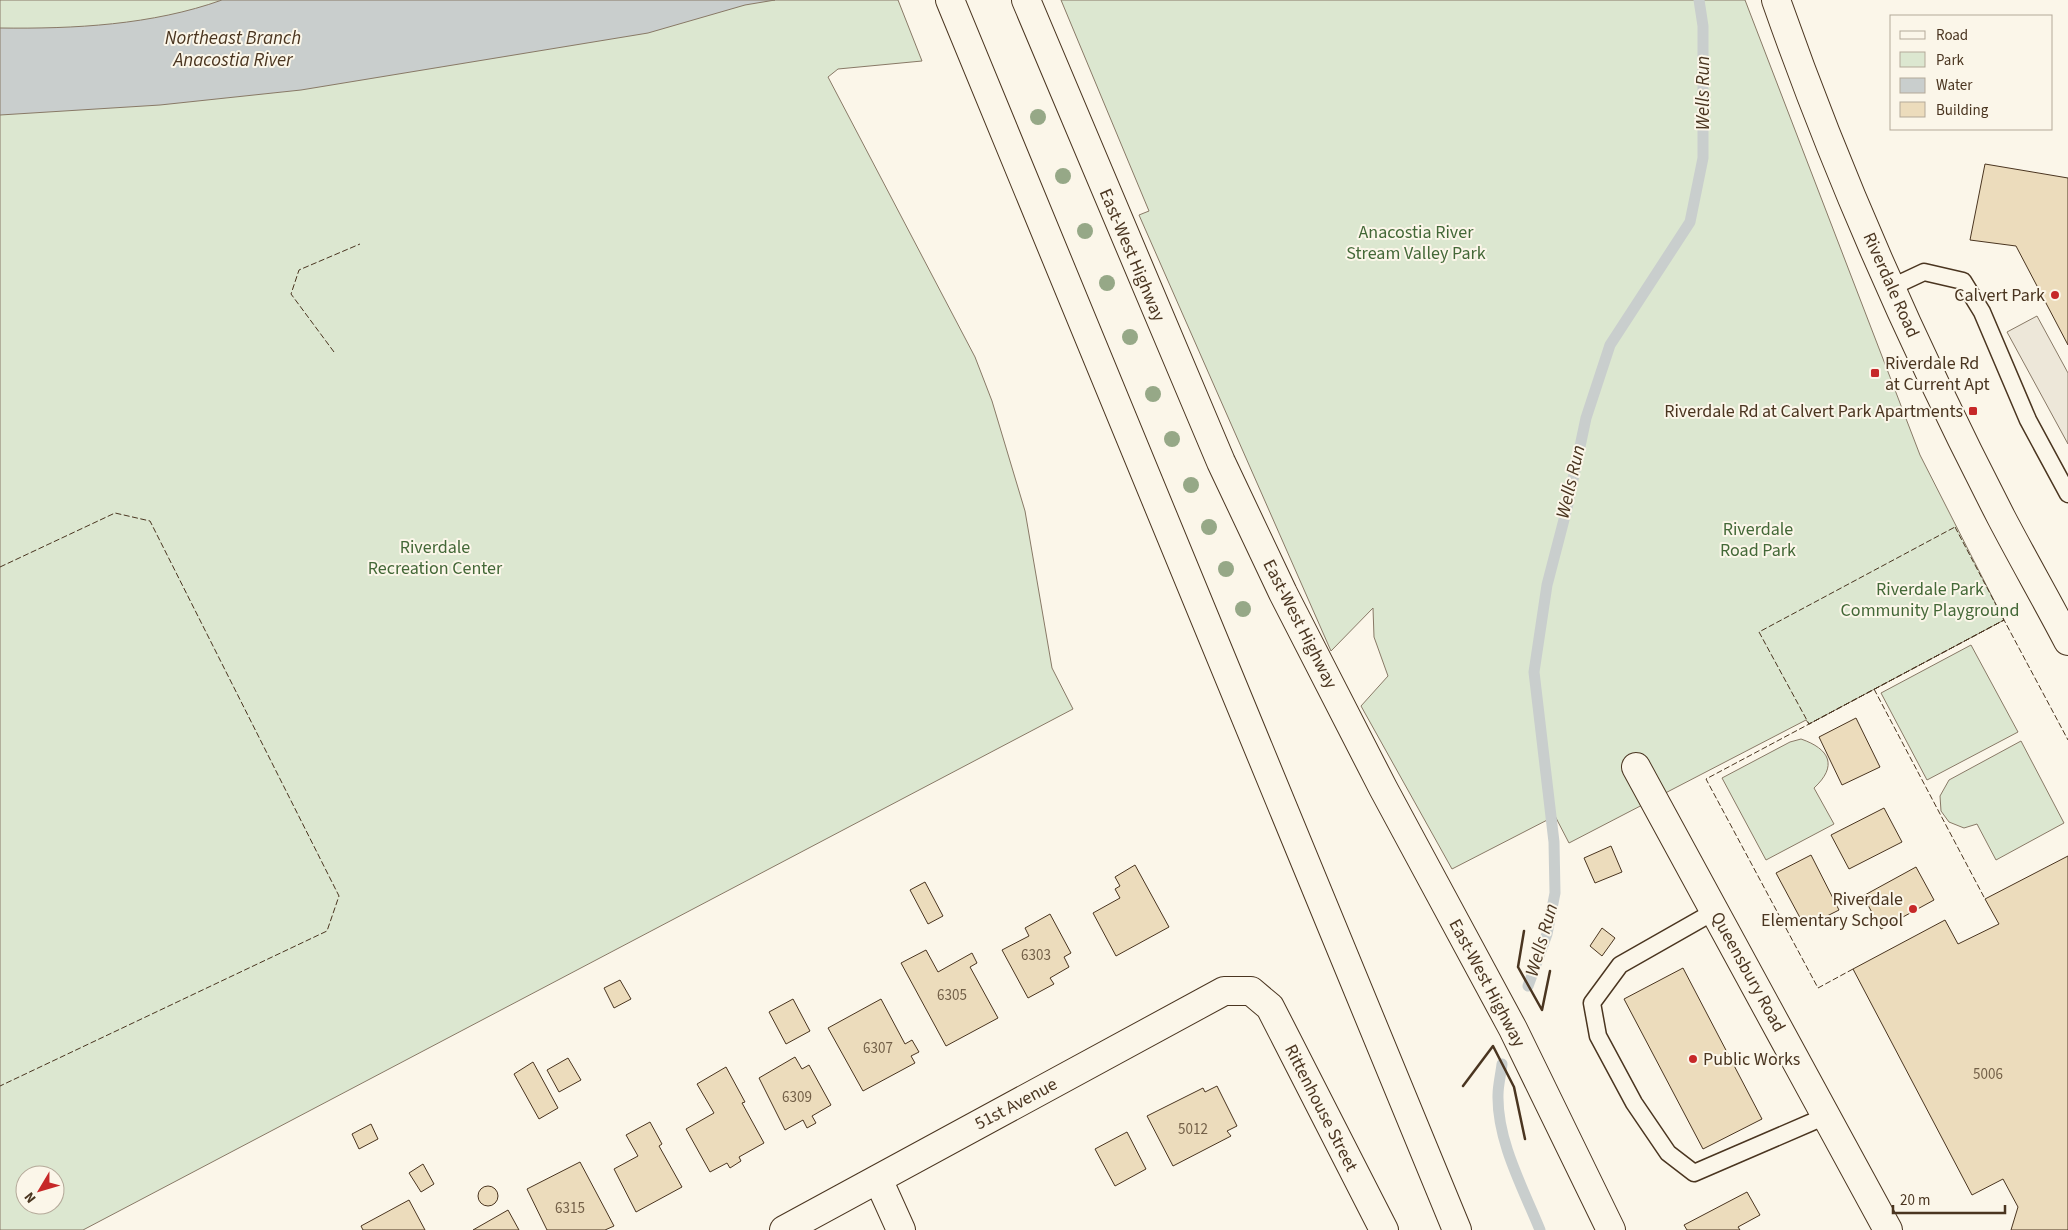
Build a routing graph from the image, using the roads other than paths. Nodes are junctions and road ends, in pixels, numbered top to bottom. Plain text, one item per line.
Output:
1 (950, 0) edge
2 (1026, 0) edge
3 (1776, 0) edge
4 (1892, 286) junction
5 (2068, 494) edge
6 (2065, 629) edge
7 (1636, 766) dead end
8 (1715, 911) junction
9 (1251, 990) joint
10 (1826, 1116) junction
11 (878, 1179) junction
12 (784, 1230) edge
13 (901, 1230) edge
14 (1384, 1230) edge
15 (1457, 1230) edge
16 (1611, 1230) edge
17 (1888, 1230) edge

1 - 15 main road
2 - 16 main road, East-West Highway
3 - 4 main road, Riverdale Road
4 - 5 lane
4 - 6 main road, Riverdale Road
7 - 8 main road, Queensbury Road
8 - 10 main road, Queensbury Road
8 - 10 lane
9 - 11 main road, 51st Avenue
9 - 14 main road, Rittenhouse Street
10 - 17 main road, Queensbury Road
11 - 12 main road, 51st Avenue
11 - 13 main road

